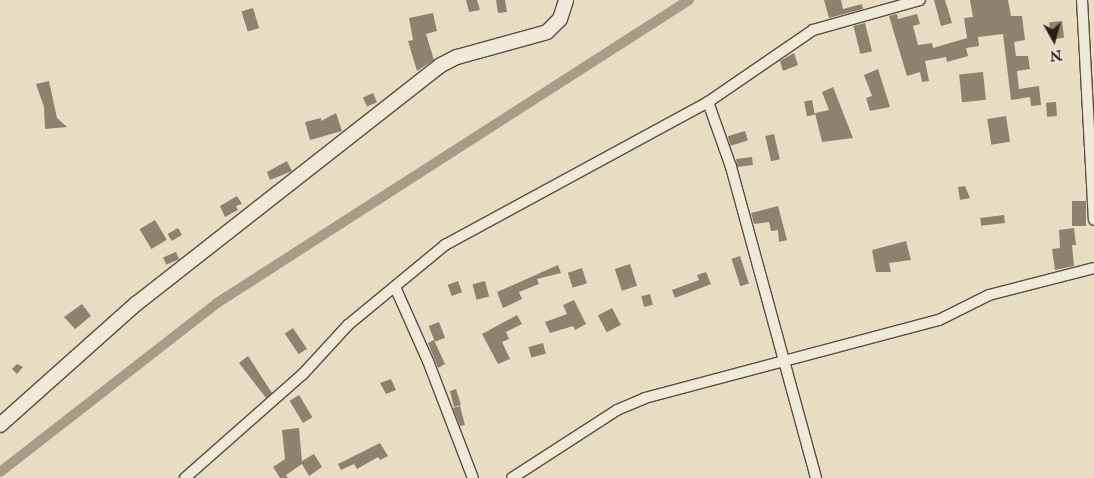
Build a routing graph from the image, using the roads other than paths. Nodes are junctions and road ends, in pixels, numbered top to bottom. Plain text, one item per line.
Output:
1 (566, 0) edge
2 (920, 0) edge
3 (1082, 0) edge
4 (708, 102) junction
5 (1094, 220) edge
6 (1094, 268) edge
7 (395, 287) junction
8 (786, 359) junction
9 (0, 425) edge
10 (185, 478) edge
11 (473, 478) edge
12 (512, 478) edge
13 (816, 478) edge

1 - 9 street
2 - 4 street
3 - 5 street
4 - 7 street
4 - 8 street
6 - 8 street
7 - 10 street
7 - 11 street
8 - 12 street
8 - 13 street

